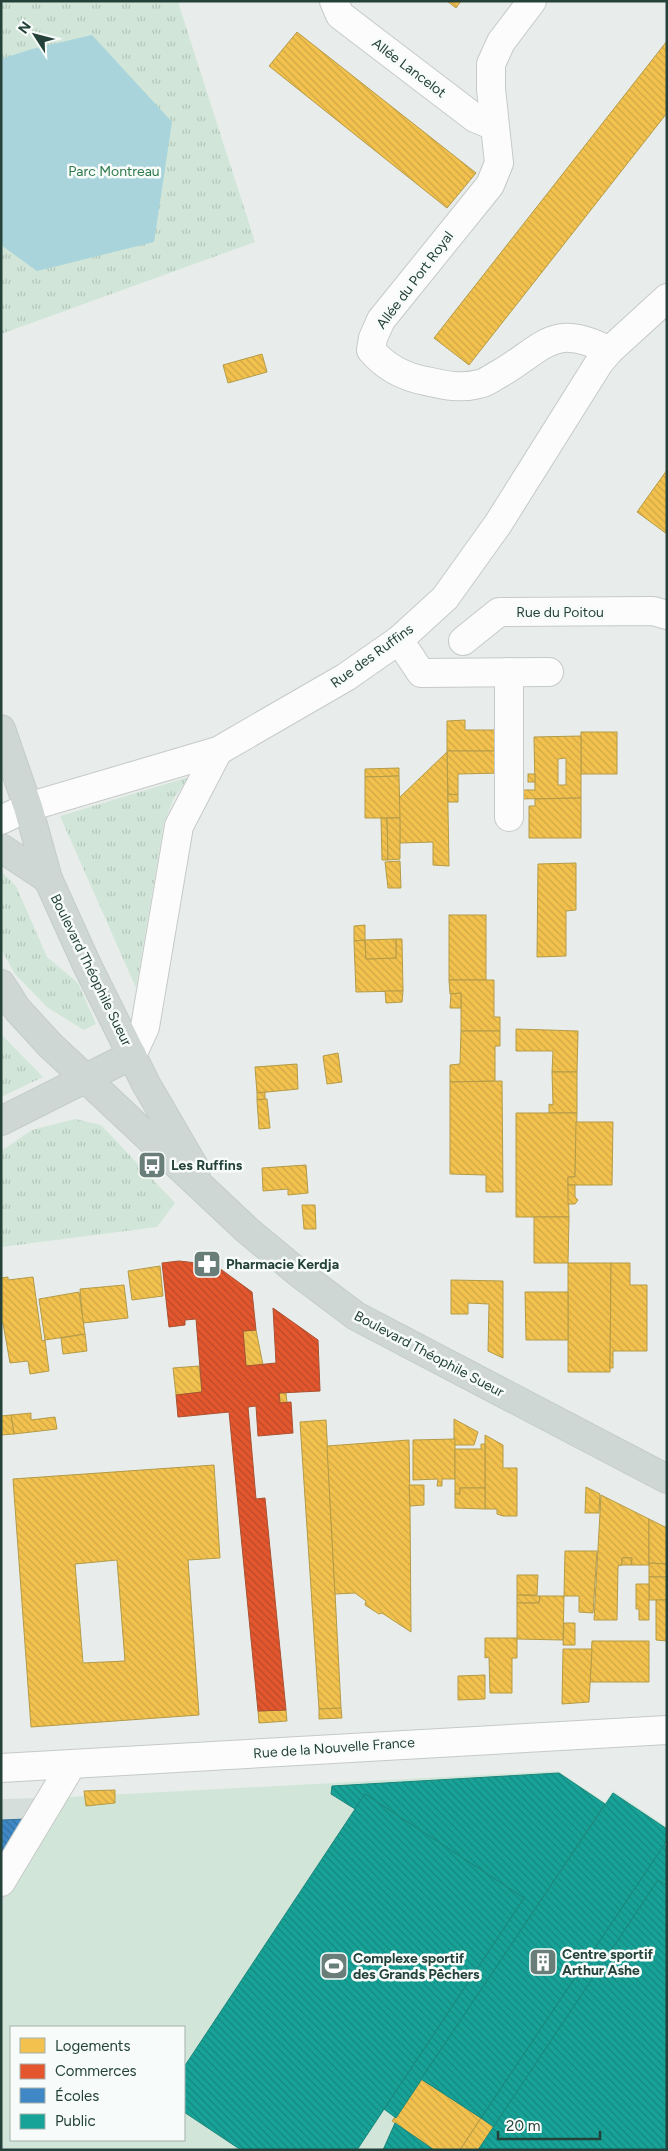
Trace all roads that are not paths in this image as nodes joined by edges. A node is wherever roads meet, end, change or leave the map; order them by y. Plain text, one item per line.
1 (334, 1) edge
2 (532, 1) edge
3 (494, 126) junction
4 (667, 298) edge
5 (608, 351) junction
6 (667, 615) edge
7 (399, 640) junction
8 (463, 641) dead end
9 (509, 672) junction
10 (549, 672) dead end
11 (1, 729) edge
12 (218, 751) junction
13 (28, 807) junction
14 (509, 817) dead end
15 (1, 820) edge
16 (1, 848) edge
17 (48, 879) junction
18 (1, 984) edge
19 (132, 1055) junction
20 (85, 1079) junction
21 (1, 1121) edge
22 (212, 1197) junction
23 (667, 1480) edge
24 (667, 1730) edge
25 (78, 1764) junction
26 (1, 1768) edge
27 (1, 1882) edge

1 - 3 street, Allée Lancelot
2 - 3 street, Allée du Port Royal
3 - 5 street, Allée du Port Royal
4 - 5 street, Rue des Ruffins
5 - 7 street, Rue des Ruffins
6 - 8 street, Rue du Poitou
7 - 9 street
7 - 12 street, Rue des Ruffins
9 - 10 street
9 - 14 street
11 - 13 main road, Boulevard Théophile Sueur
12 - 13 street, Rue des Ruffins
12 - 19 street
13 - 15 street, Rue des Ruffins
13 - 17 main road, Boulevard Théophile Sueur
16 - 17 main road
17 - 19 main road, Boulevard Théophile Sueur
18 - 20 main road, Boulevard Théophile Sueur
19 - 20 main road
19 - 22 main road, Boulevard Théophile Sueur
20 - 21 main road
20 - 22 main road, Boulevard Théophile Sueur
22 - 23 main road, Boulevard Théophile Sueur
24 - 25 street, Rue de la Nouvelle France
25 - 26 street, Rue de la Nouvelle France
25 - 27 street

